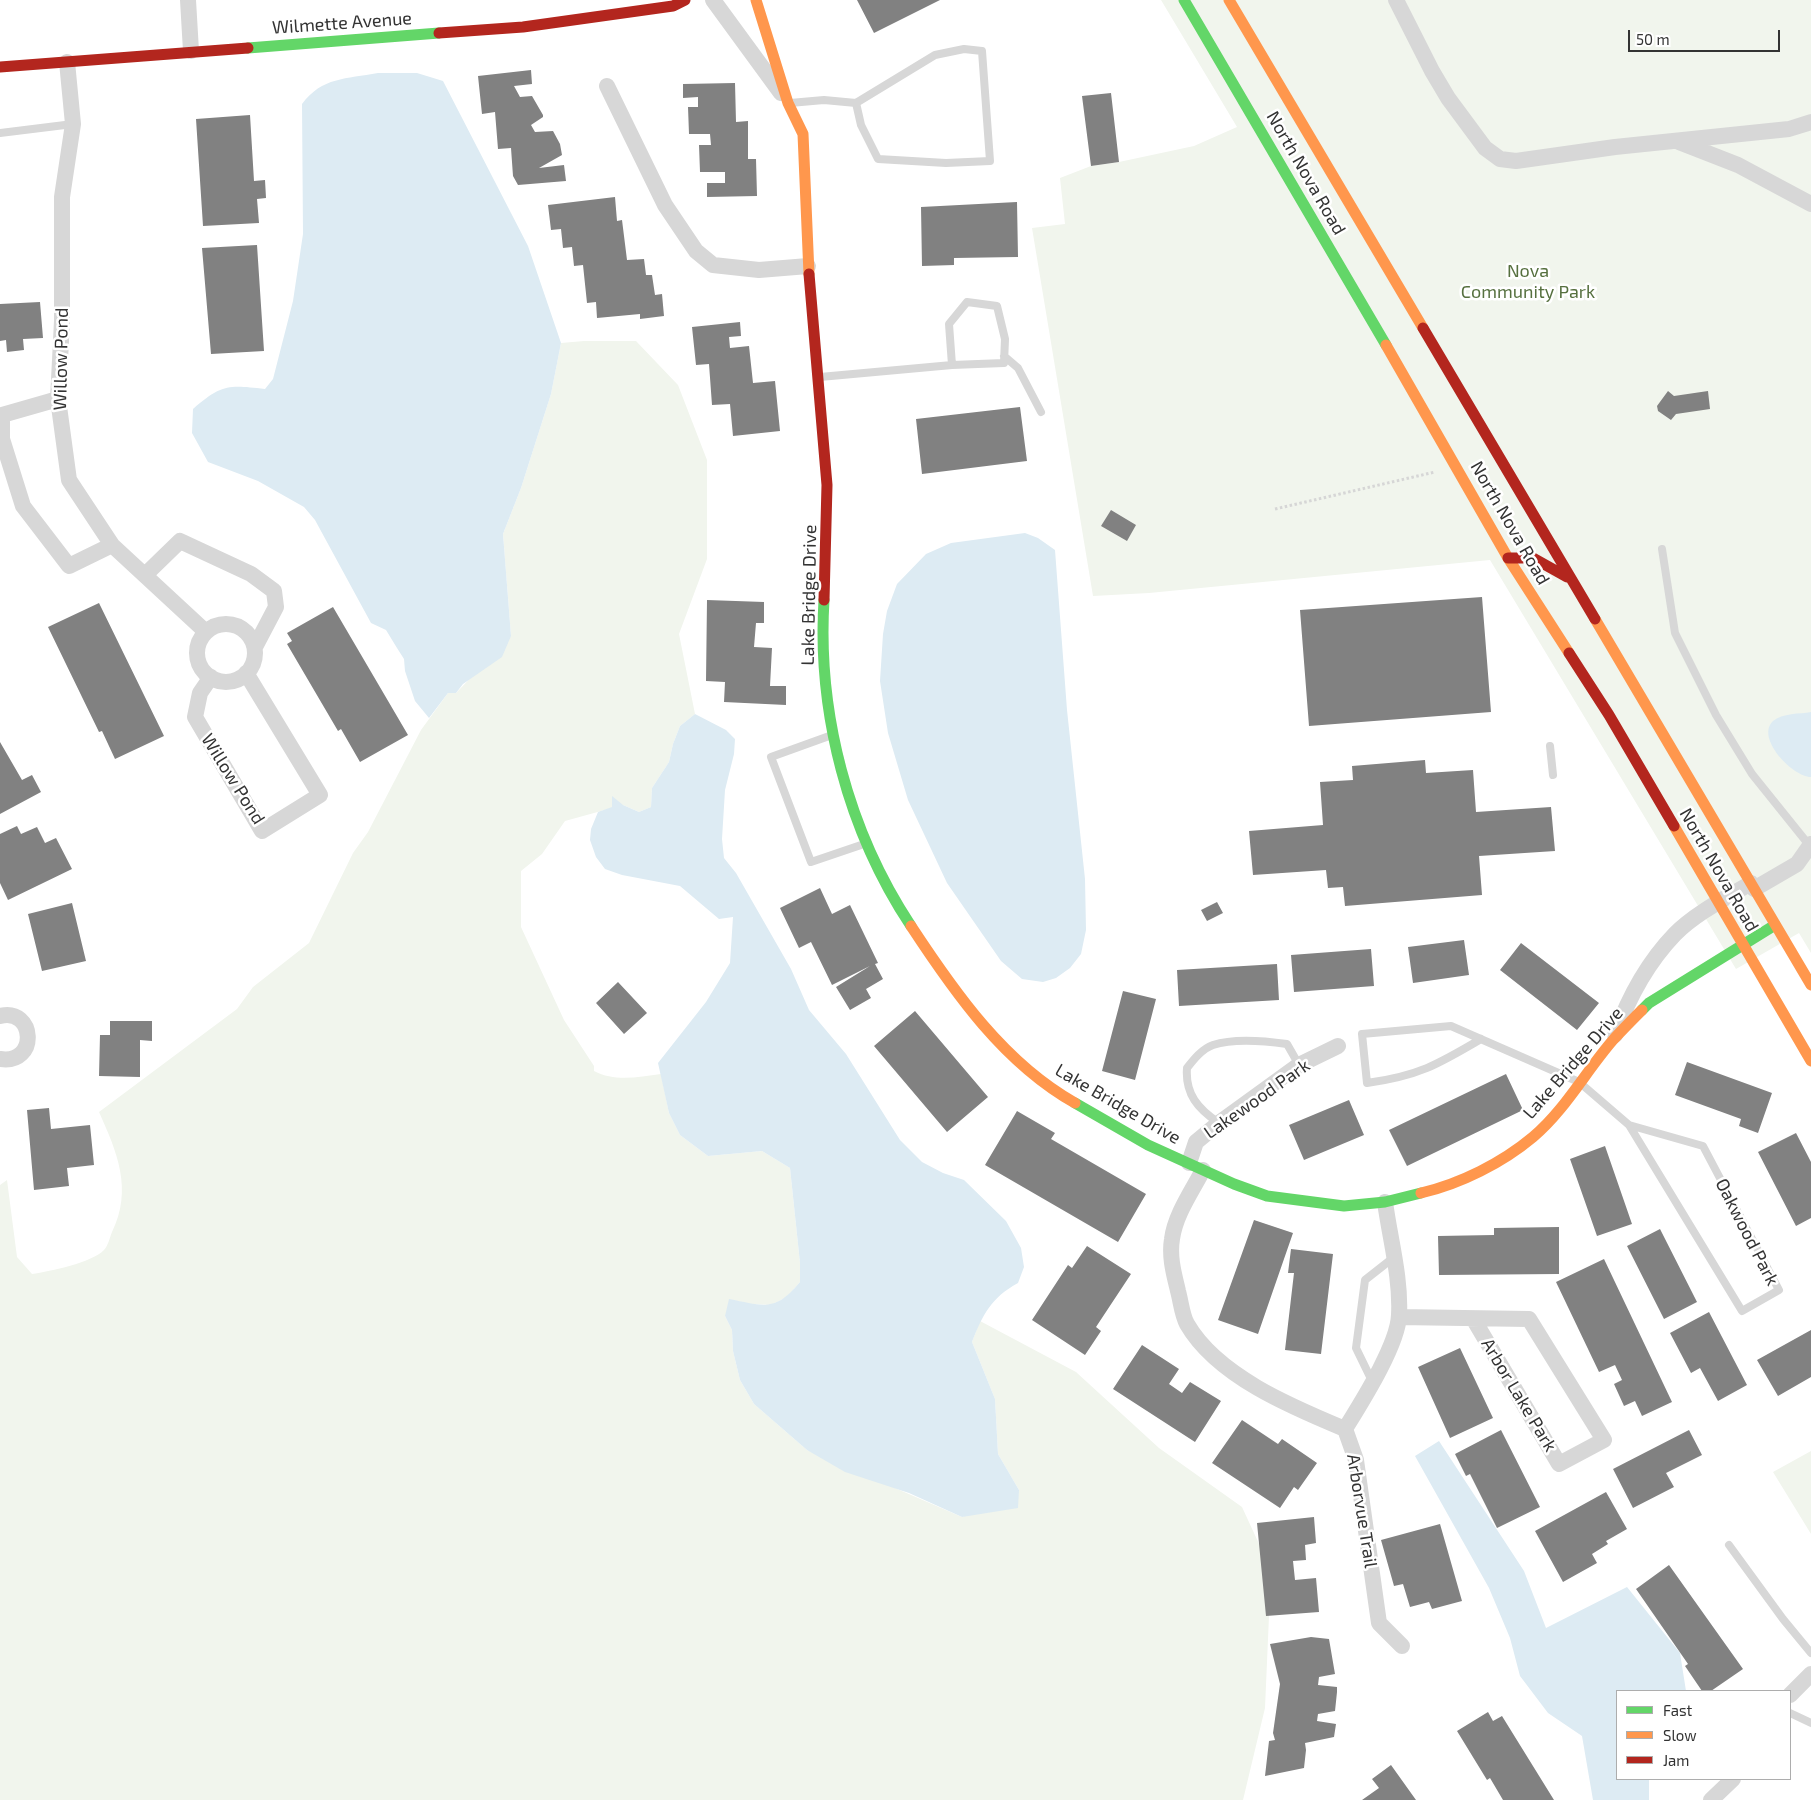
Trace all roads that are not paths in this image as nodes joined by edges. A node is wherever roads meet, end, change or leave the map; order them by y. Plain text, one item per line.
1 (188, 0) edge
2 (685, 0) edge
3 (713, 0) edge
4 (756, 0) edge
5 (1184, 0) edge
6 (1229, 0) edge
7 (1396, 0) edge
8 (191, 51) junction
9 (67, 62) junction
10 (0, 67) edge
11 (607, 86) dead end
12 (856, 102) junction
13 (788, 103) junction
14 (1811, 122) edge
15 (73, 124) junction
16 (0, 133) edge
17 (1675, 141) junction
18 (1811, 204) edge
19 (808, 266) junction
20 (1004, 356) junction
21 (952, 365) junction
22 (818, 377) junction
23 (58, 399) junction
24 (1042, 412) dead end
25 (112, 545) junction
26 (1662, 549) dead end
27 (1508, 558) junction
28 (145, 575) junction
29 (1572, 580) junction
30 (206, 632) junction
31 (255, 647) junction
32 (246, 673) junction
33 (211, 677) junction
34 (834, 734) junction
35 (1550, 746) dead end
36 (1553, 774) dead end
37 (867, 842) junction
38 (1810, 845) edge
39 (1752, 886) junction
40 (1718, 903) junction
41 (1775, 925) junction
42 (1742, 945) junction
43 (1811, 985) edge
44 (0, 1016) edge
45 (1481, 1039) junction
46 (1613, 1040) junction
47 (1338, 1046) dead end
48 (0, 1059) edge
49 (1811, 1061) edge
50 (1299, 1065) junction
51 (1579, 1082) junction
52 (1219, 1123) junction
53 (1629, 1125) junction
54 (1196, 1167) junction
55 (1385, 1202) junction
56 (1394, 1258) junction
57 (1399, 1317) junction
58 (1474, 1320) junction
59 (1373, 1384) junction
60 (1346, 1429) junction
61 (1730, 1545) dead end
62 (1402, 1646) dead end
63 (1811, 1652) edge
64 (1811, 1674) edge
65 (1791, 1694) edge
66 (1791, 1714) edge
67 (1811, 1724) edge
68 (1732, 1780) edge
69 (1711, 1800) edge

1 - 8 street
2 - 8 street, Wilmette Avenue
3 - 13 street
4 - 13 street, Lake Bridge Drive
5 - 27 street, North Nova Road
6 - 29 street, North Nova Road
7 - 17 street
8 - 9 street, Wilmette Avenue
9 - 10 street, Wilmette Avenue
9 - 15 street, Willow Pond
11 - 19 street
12 - 12 lane
12 - 13 lane
13 - 19 street, Lake Bridge Drive
14 - 17 street
15 - 16 lane
15 - 23 street, Willow Pond
17 - 18 street
19 - 22 street, Lake Bridge Drive
20 - 21 lane
20 - 21 lane
20 - 24 lane
21 - 22 lane
22 - 34 street, Lake Bridge Drive
23 - 25 street, Willow Pond
23 - 25 street
25 - 28 street, Willow Pond
26 - 38 lane
27 - 29 street
27 - 40 street, North Nova Road
28 - 30 street, Willow Pond
28 - 31 street
29 - 39 street, North Nova Road
30 - 31 street
30 - 33 street
31 - 32 street
32 - 33 street
32 - 33 street, Willow Pond
34 - 37 street, Lake Bridge Drive
34 - 37 lane
35 - 36 lane
37 - 54 street, Lake Bridge Drive
38 - 39 street
39 - 40 street
39 - 41 street, North Nova Road
40 - 42 street, North Nova Road
40 - 46 street
41 - 42 street, Lake Bridge Drive
41 - 43 street, North Nova Road
42 - 46 street, Lake Bridge Drive
42 - 49 street, North Nova Road
44 - 48 street
45 - 45 lane, Oakwood Park
45 - 51 lane, Oakwood Park
46 - 51 street, Lake Bridge Drive
47 - 50 street, Lakewood Park
50 - 52 street, Lakewood Park
50 - 52 lane
51 - 53 lane, Oakwood Park
51 - 55 street, Lake Bridge Drive
52 - 54 street, Lakewood Park
53 - 53 lane, Oakwood Park
54 - 55 street, Lake Bridge Drive
54 - 60 street, Lakewood Park
55 - 56 street, Arborvue Trail
56 - 57 street, Arborvue Trail
56 - 59 lane
57 - 58 street, Arbor Lake Park
57 - 59 street, Arborvue Trail
58 - 58 street, Arbor Lake Park
59 - 60 street, Arborvue Trail
60 - 62 street, Arborvue Trail
61 - 63 lane
64 - 65 street
66 - 67 lane
68 - 69 street

